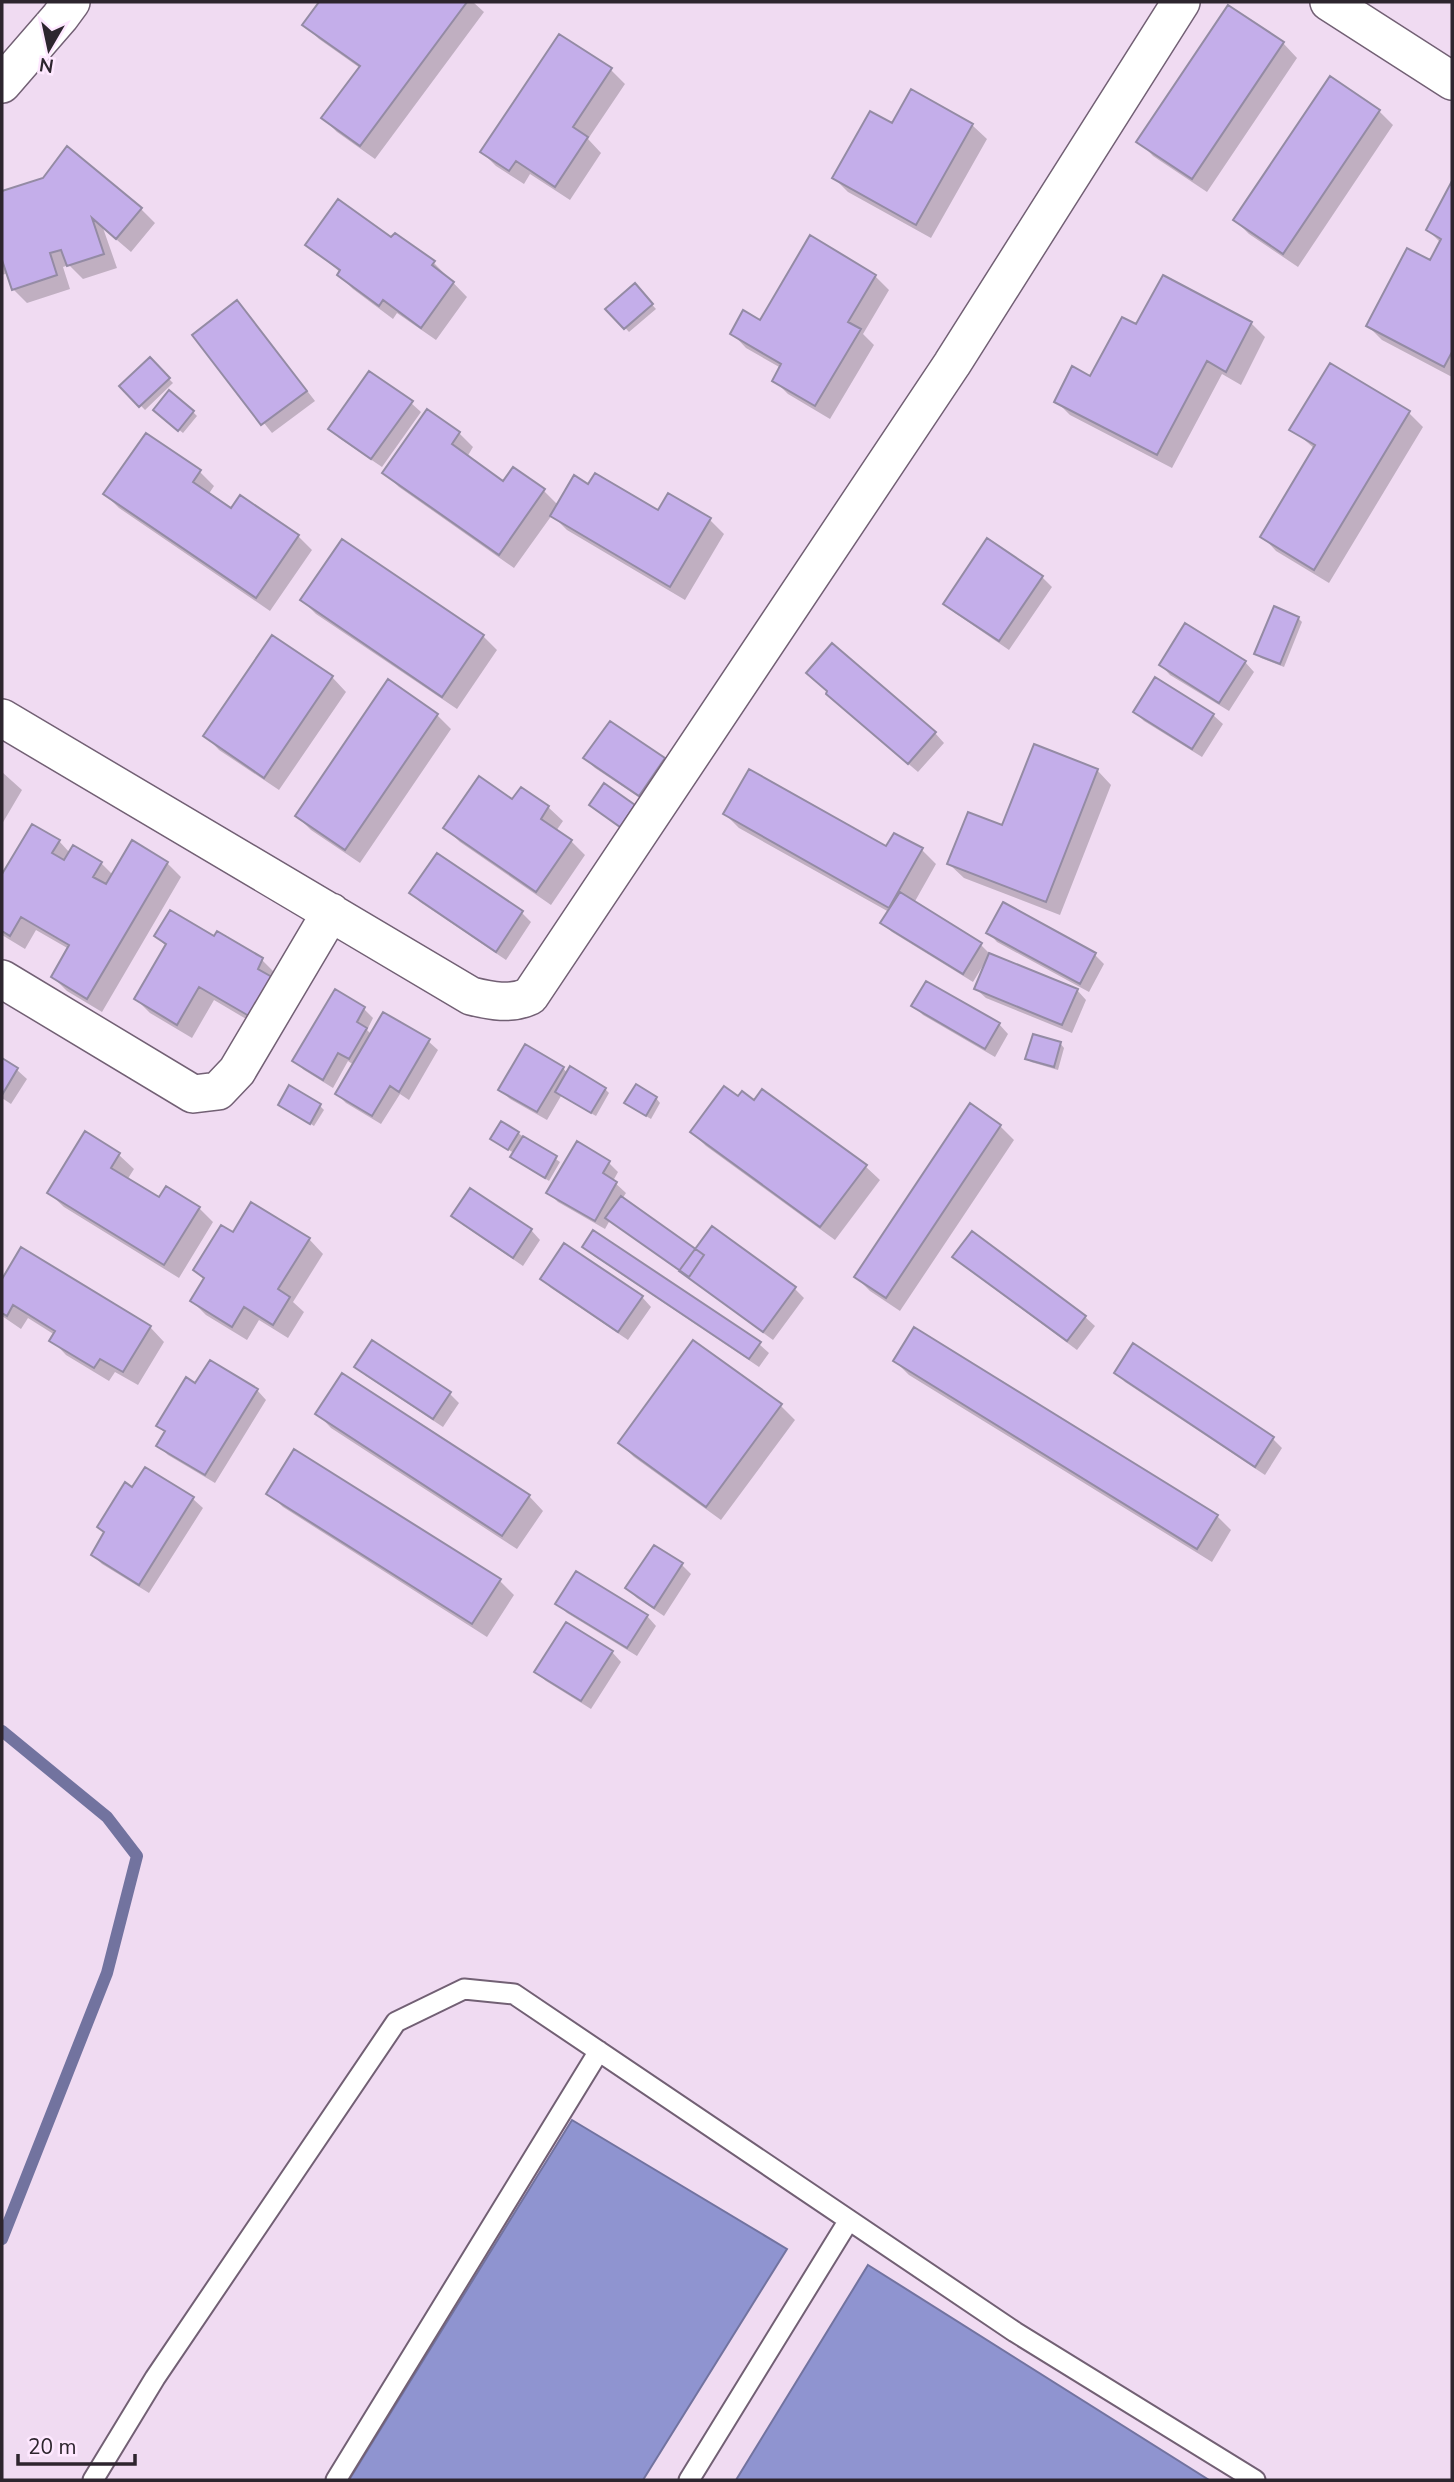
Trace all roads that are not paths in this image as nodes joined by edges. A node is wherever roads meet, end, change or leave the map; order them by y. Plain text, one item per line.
1 (71, 2) edge
2 (1181, 2) edge
3 (1329, 2) edge
4 (1452, 81) edge
5 (2, 84) edge
6 (2, 718) edge
7 (331, 912) junction
8 (2, 979) edge
9 (598, 2051) junction
10 (849, 2220) junction
11 (93, 2480) edge
12 (336, 2480) edge
13 (689, 2480) edge
14 (1255, 2480) edge

1 - 5 street
2 - 7 street
3 - 4 street
6 - 7 street
7 - 8 street
9 - 10 lane
9 - 11 lane
9 - 12 lane
10 - 13 lane
10 - 14 lane

